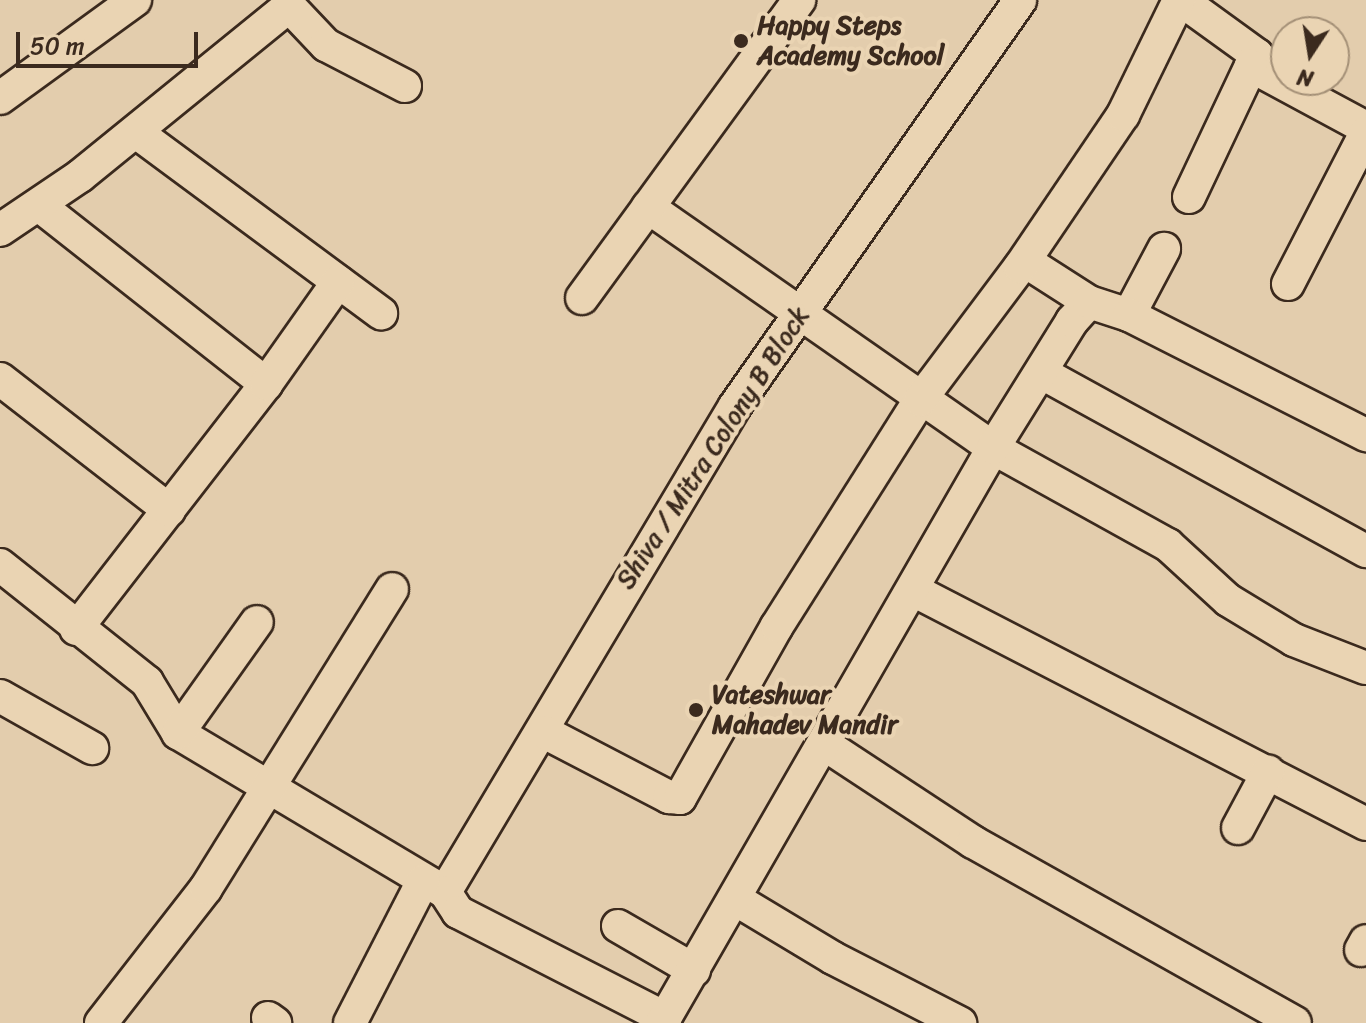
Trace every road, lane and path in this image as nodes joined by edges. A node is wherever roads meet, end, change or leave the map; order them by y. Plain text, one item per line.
1 (135, 0) edge
2 (799, 0) edge
3 (1020, 0) edge
4 (1192, 4) edge
5 (1251, 66) junction
6 (405, 86) dead end
7 (0, 98) edge
8 (1366, 130) edge
9 (136, 132) junction
10 (1189, 197) dead end
11 (40, 206) junction
12 (648, 207) junction
13 (0, 230) edge
14 (1164, 249) dead end
15 (1025, 261) junction
16 (338, 282) junction
17 (1288, 284) dead end
18 (582, 298) dead end
19 (1089, 302) junction
20 (381, 313) dead end
21 (797, 315) junction
22 (1129, 315) junction
23 (1042, 373) junction
24 (0, 379) edge
25 (266, 384) junction
26 (920, 400) junction
27 (1366, 435) edge
28 (993, 448) junction
29 (169, 510) junction
30 (1366, 551) edge
31 (0, 565) edge
32 (392, 589) dead end
33 (913, 590) junction
34 (257, 622) dead end
35 (76, 629) junction
36 (1366, 668) edge
37 (0, 696) edge
38 (544, 732) junction
39 (178, 733) junction
40 (824, 744) junction
41 (92, 748) dead end
42 (1268, 772) junction
43 (270, 792) junction
44 (1366, 824) edge
45 (1238, 828) dead end
46 (434, 887) junction
47 (735, 899) junction
48 (618, 926) dead end
49 (694, 970) junction
50 (359, 1019) edge
51 (664, 1020) edge
52 (101, 1023) edge
53 (960, 1023) edge
54 (1295, 1023) edge

1 - 7 street
2 - 12 street
3 - 21 street, Shiva / Mitra Colony B Block
4 - 5 street
4 - 15 street
5 - 8 street
5 - 10 street
6 - 9 street
8 - 17 street
9 - 11 street
9 - 16 street
11 - 13 street
11 - 25 street
12 - 18 street
12 - 21 street
14 - 22 street
15 - 19 street
15 - 26 street
16 - 20 street
16 - 25 street
19 - 22 street
19 - 23 street
21 - 26 street
21 - 38 street, Shiva / Mitra Colony B Block
22 - 27 street
23 - 28 street
23 - 30 street
24 - 29 street
25 - 29 street
26 - 28 street
26 - 38 street
28 - 33 street
28 - 36 street
29 - 35 street
31 - 35 street
32 - 43 street
33 - 40 street
33 - 42 street
34 - 39 street
35 - 39 street
37 - 41 street
38 - 46 street, Shiva / Mitra Colony B Block
39 - 43 street
40 - 47 street
40 - 54 street
42 - 44 street
42 - 45 street
43 - 46 street
43 - 52 street
46 - 50 street, Shiva / Mitra Colony B Block
46 - 51 street
47 - 49 street
47 - 53 street
48 - 49 street
49 - 51 street

